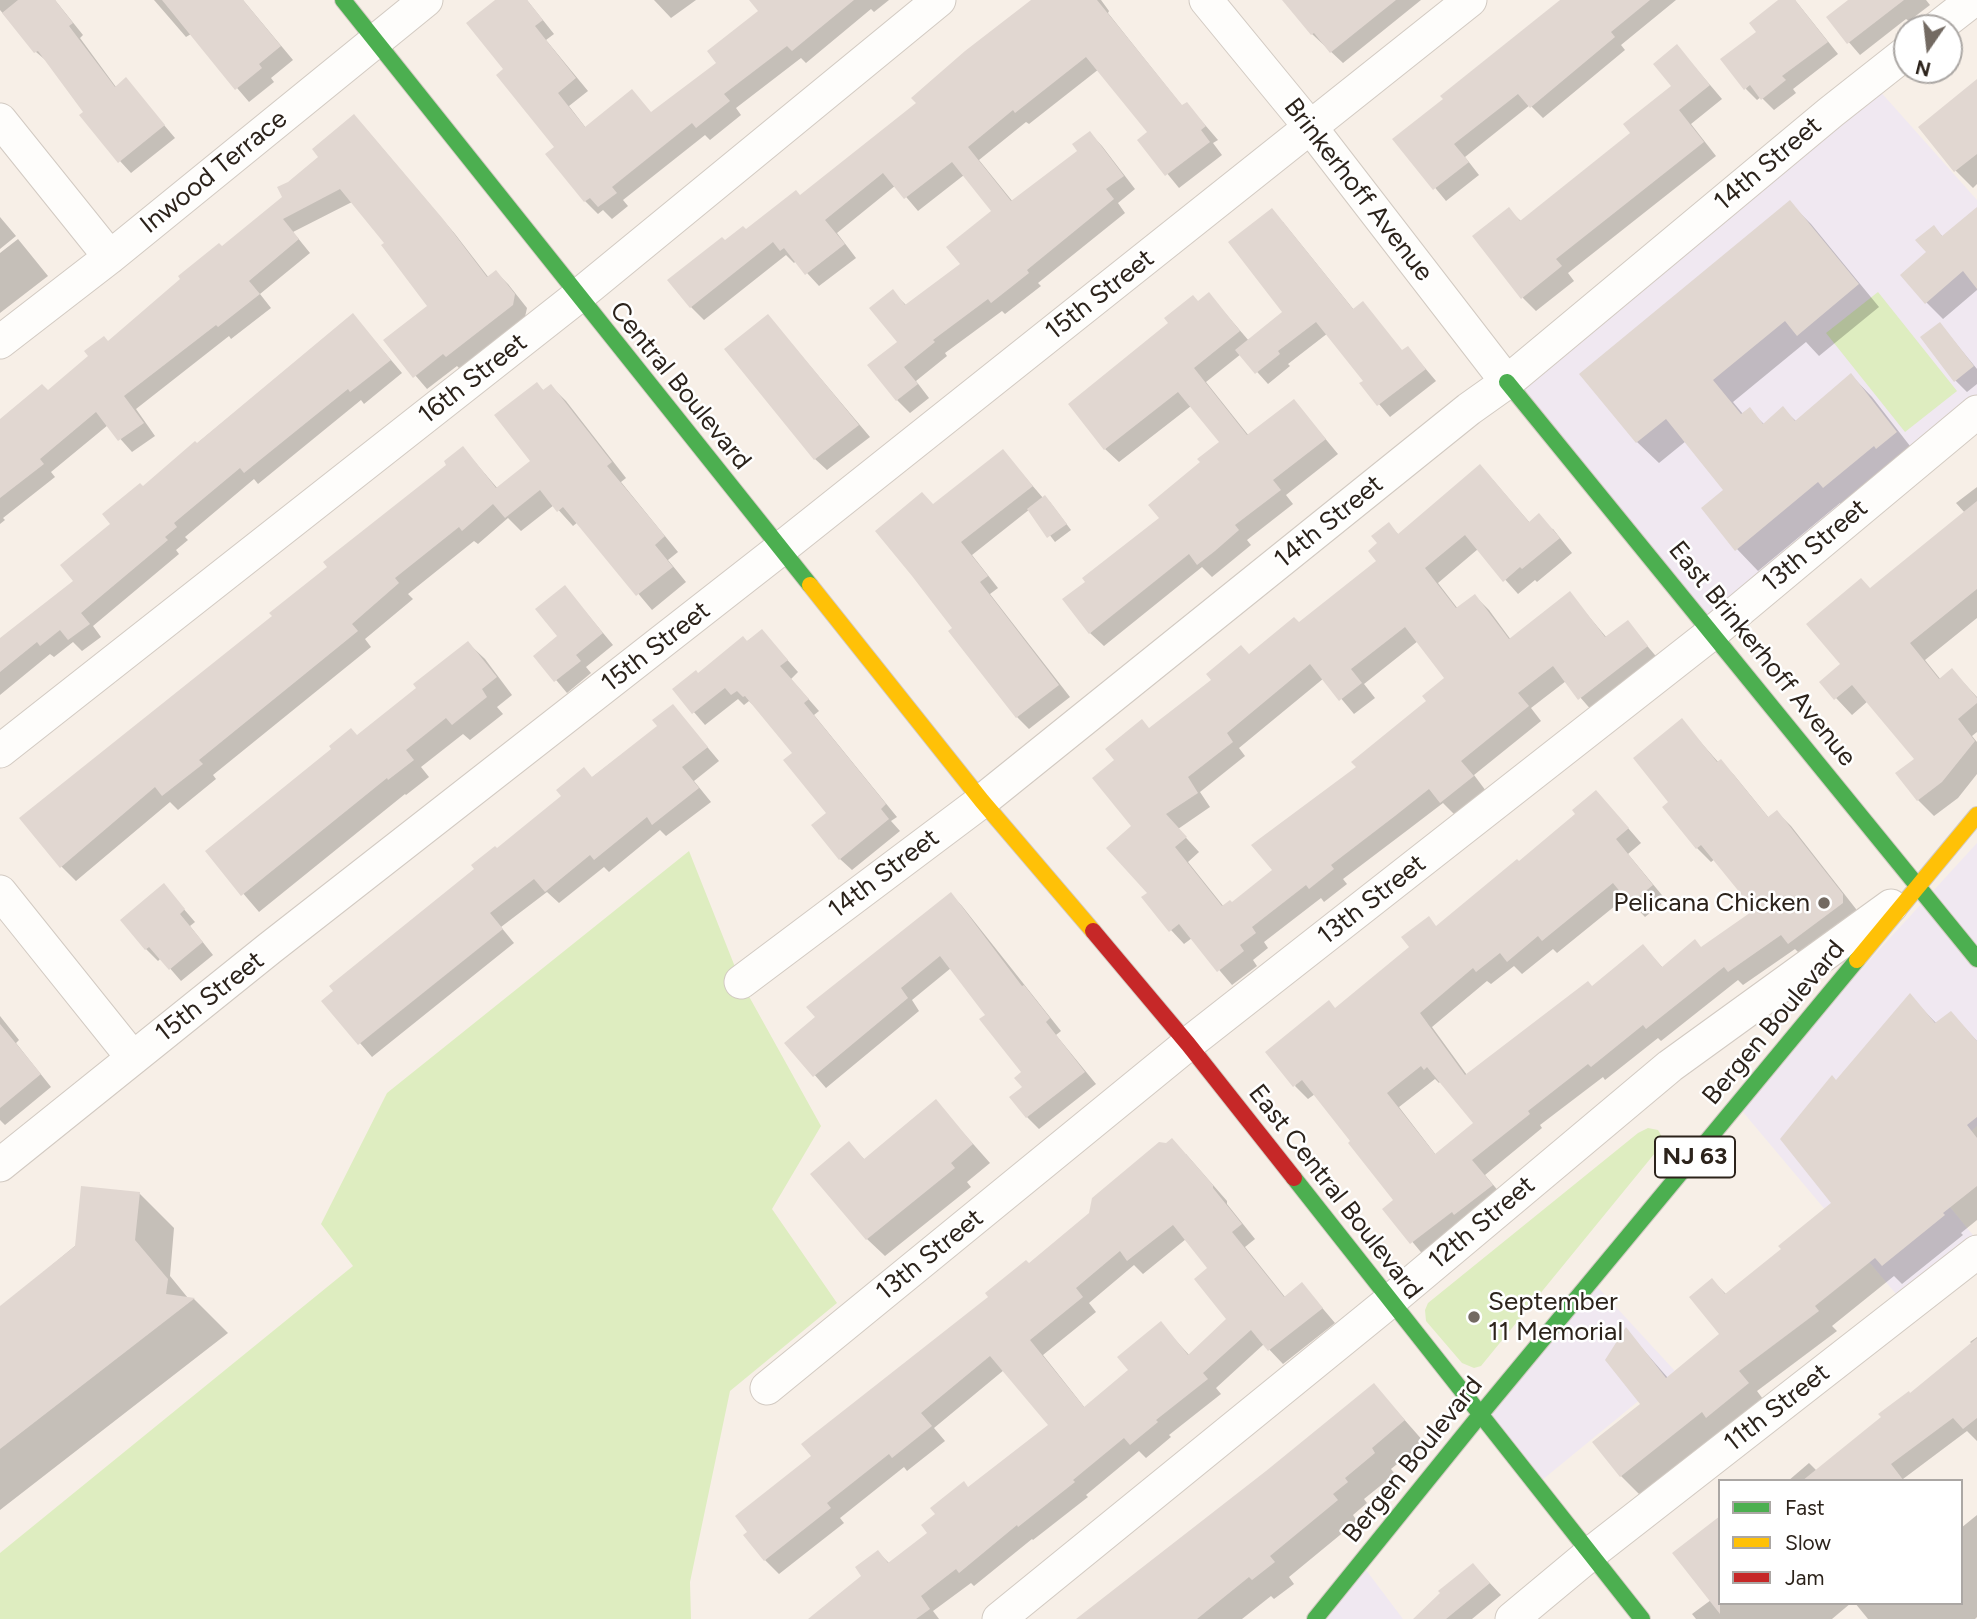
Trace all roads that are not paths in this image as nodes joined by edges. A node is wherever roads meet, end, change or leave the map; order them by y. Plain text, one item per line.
1 (342, 0) edge
2 (426, 0) edge
3 (939, 0) edge
4 (1206, 0) edge
5 (1470, 0) edge
6 (1973, 0) edge
7 (1955, 14) edge
8 (375, 41) junction
9 (1893, 62) edge
10 (0, 120) edge
11 (1311, 128) junction
12 (110, 257) junction
13 (577, 296) junction
14 (0, 342) edge
15 (1507, 382) junction
16 (1977, 412) edge
17 (779, 550) junction
18 (1712, 633) junction
19 (0, 751) edge
20 (982, 801) junction
21 (1977, 814) edge
22 (1977, 843) edge
23 (1919, 886) junction
24 (0, 892) edge
25 (1977, 959) edge
26 (741, 982) dead end
27 (1188, 1044) junction
28 (133, 1058) junction
29 (0, 1165) edge
30 (1977, 1252) edge
31 (1390, 1301) junction
32 (767, 1388) dead end
33 (1480, 1415) junction
34 (1590, 1554) junction
35 (999, 1619) edge
36 (1315, 1619) edge
37 (1512, 1619) edge
38 (1642, 1619) edge

1 - 8 main road, Central Boulevard
2 - 8 street, Inwood Terrace
3 - 13 street, 16th Street
4 - 11 street, Brinkerhoff Avenue
5 - 11 street, 15th Street
6 - 7 street
8 - 12 street, Inwood Terrace
8 - 13 main road, Central Boulevard
9 - 15 street, 14th Street
10 - 12 street
11 - 15 street, Brinkerhoff Avenue
11 - 17 street, 15th Street
12 - 14 street, Inwood Terrace
13 - 17 main road, Central Boulevard
13 - 19 street, 16th Street
15 - 18 main road, East Brinkerhoff Avenue
15 - 20 street, 14th Street
16 - 18 street, 13th Street
17 - 20 main road, Central Boulevard
17 - 28 street, 15th Street
18 - 23 main road, East Brinkerhoff Avenue
18 - 27 street, 13th Street
20 - 26 street, 14th Street
20 - 27 main road, East Central Boulevard
21 - 23 main road, Bergen Boulevard / NJ 63
22 - 23 street, 12th Street
23 - 25 main road, East Brinkerhoff Avenue
23 - 31 street, 12th Street
23 - 33 main road, Bergen Boulevard / NJ 63
24 - 28 street
27 - 31 main road, East Central Boulevard
27 - 32 street, 13th Street
28 - 29 street, 15th Street
30 - 34 street, 11th Street
31 - 33 main road, East Central Boulevard
31 - 35 street, 12th Street
33 - 34 main road, East Central Boulevard
33 - 36 main road, Bergen Boulevard / NJ 63
34 - 37 street, 11th Street
34 - 38 main road, East Central Boulevard

